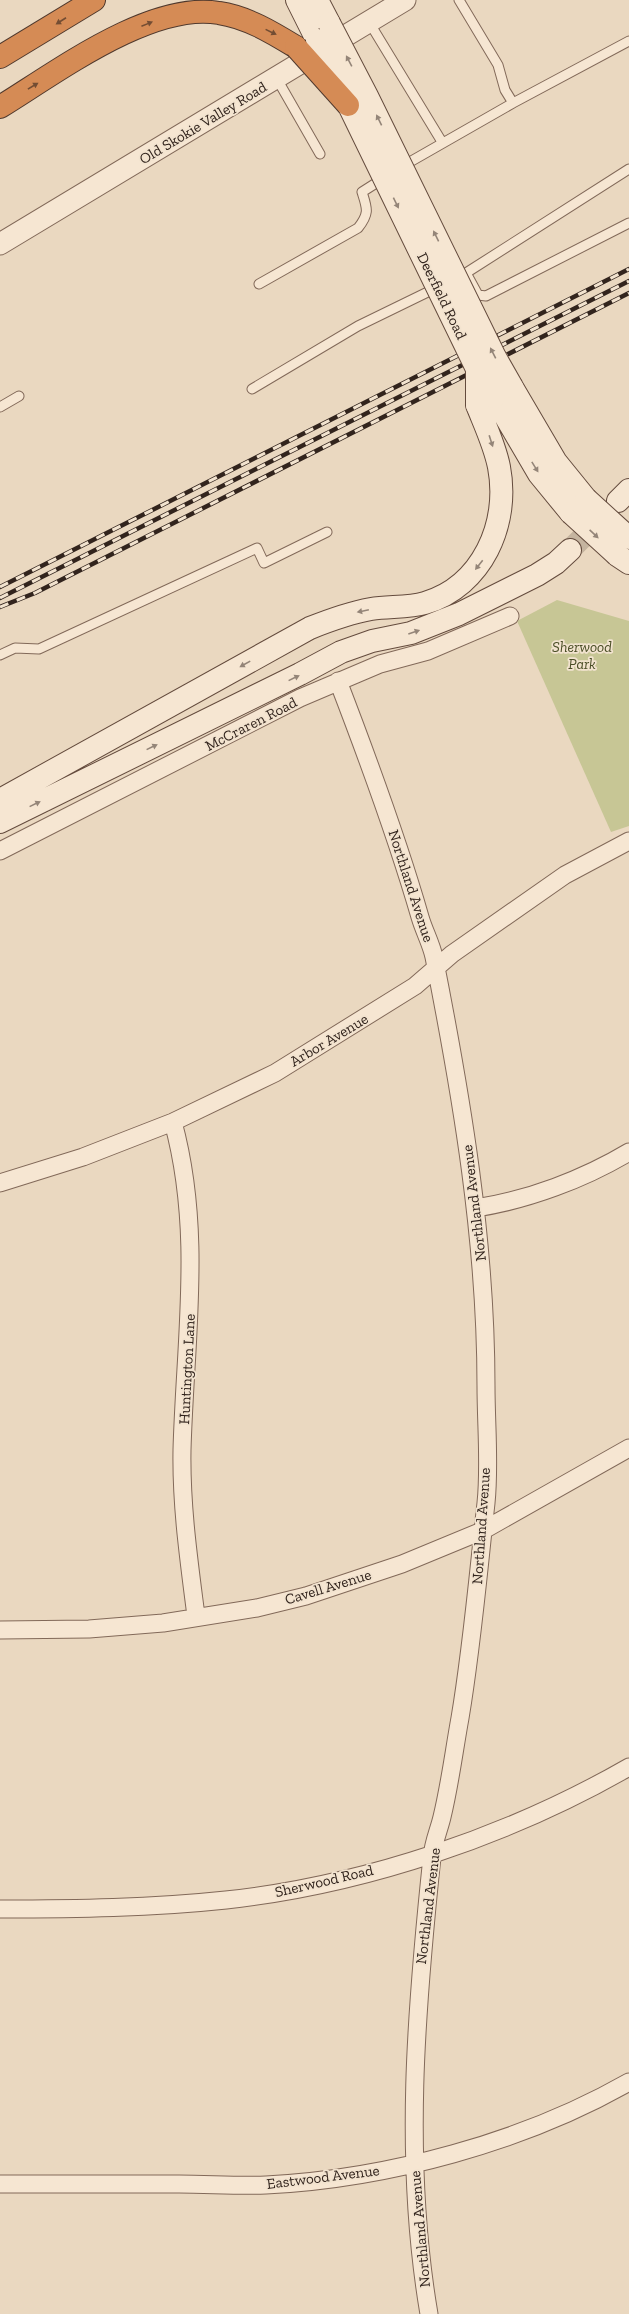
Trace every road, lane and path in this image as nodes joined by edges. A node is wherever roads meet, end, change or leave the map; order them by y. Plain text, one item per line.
1 (94, 0) edge
2 (297, 0) edge
3 (317, 0) edge
4 (334, 0) edge
5 (405, 0) edge
6 (458, 0) edge
7 (369, 22) junction
8 (323, 31) junction
9 (629, 41) edge
10 (0, 57) edge
11 (276, 79) junction
12 (513, 103) junction
13 (348, 105) junction
14 (0, 107) edge
15 (442, 142) junction
16 (320, 154) dead end
17 (629, 169) edge
18 (629, 223) edge
19 (0, 244) edge
20 (466, 274) junction
21 (259, 284) dead end
22 (252, 389) dead end
23 (19, 396) dead end
24 (494, 396) junction
25 (0, 407) edge
26 (327, 532) dead end
27 (570, 550) tunnel mouth
28 (625, 552) edge
29 (510, 616) dead end
30 (0, 655) edge
31 (338, 681) junction
32 (0, 800) edge
33 (0, 822) edge
34 (629, 841) edge
35 (0, 851) edge
36 (435, 970) junction
37 (173, 1122) junction
38 (629, 1152) edge
39 (0, 1183) edge
40 (476, 1208) junction
41 (629, 1448) edge
42 (482, 1531) junction
43 (196, 1616) junction
44 (0, 1630) edge
45 (629, 1768) edge
46 (432, 1854) junction
47 (0, 1909) edge
48 (629, 2082) edge
49 (414, 2163) junction
50 (0, 2184) edge
51 (429, 2314) edge

1 -> 10 highway
2 - 8 main road, Deerfield Road
3 - 8 main road, Deerfield Road
4 - 8 main road
5 - 7 street, Old Skokie Valley Road
6 - 12 lane
7 - 11 street, Old Skokie Valley Road
7 - 15 lane
8 - 13 main road, Deerfield Road, bridge
24 -> 8 main road, Deerfield Road, bridge
9 - 12 lane
11 - 16 lane
11 - 19 street, Old Skokie Valley Road
12 - 15 lane
14 -> 13 highway, bridge
13 -> 24 main road, Deerfield Road, bridge
15 - 21 lane
17 - 20 lane
18 - 20 lane
20 - 22 lane
23 - 25 lane
24 - 28 main road, Deerfield Road, bridge
24 -> 32 main road
26 - 30 lane
33 -> 27 main road
29 - 31 street, McCraren Road
31 - 35 street, McCraren Road
31 - 36 street, Northland Avenue
34 - 36 street, Arbor Avenue
36 - 37 street, Arbor Avenue
36 - 40 street, Northland Avenue
37 - 39 street, Arbor Avenue
37 - 43 street, Huntington Lane
38 - 40 street
40 - 42 street, Northland Avenue
41 - 42 street, Cavell Avenue
42 - 43 street, Cavell Avenue
42 - 46 street, Northland Avenue
43 - 44 street, Cavell Avenue
45 - 46 street, Sherwood Road
46 - 47 street, Sherwood Road
46 - 49 street, Northland Avenue
48 - 49 street, Eastwood Avenue
49 - 50 street, Eastwood Avenue
49 - 51 street, Northland Avenue

